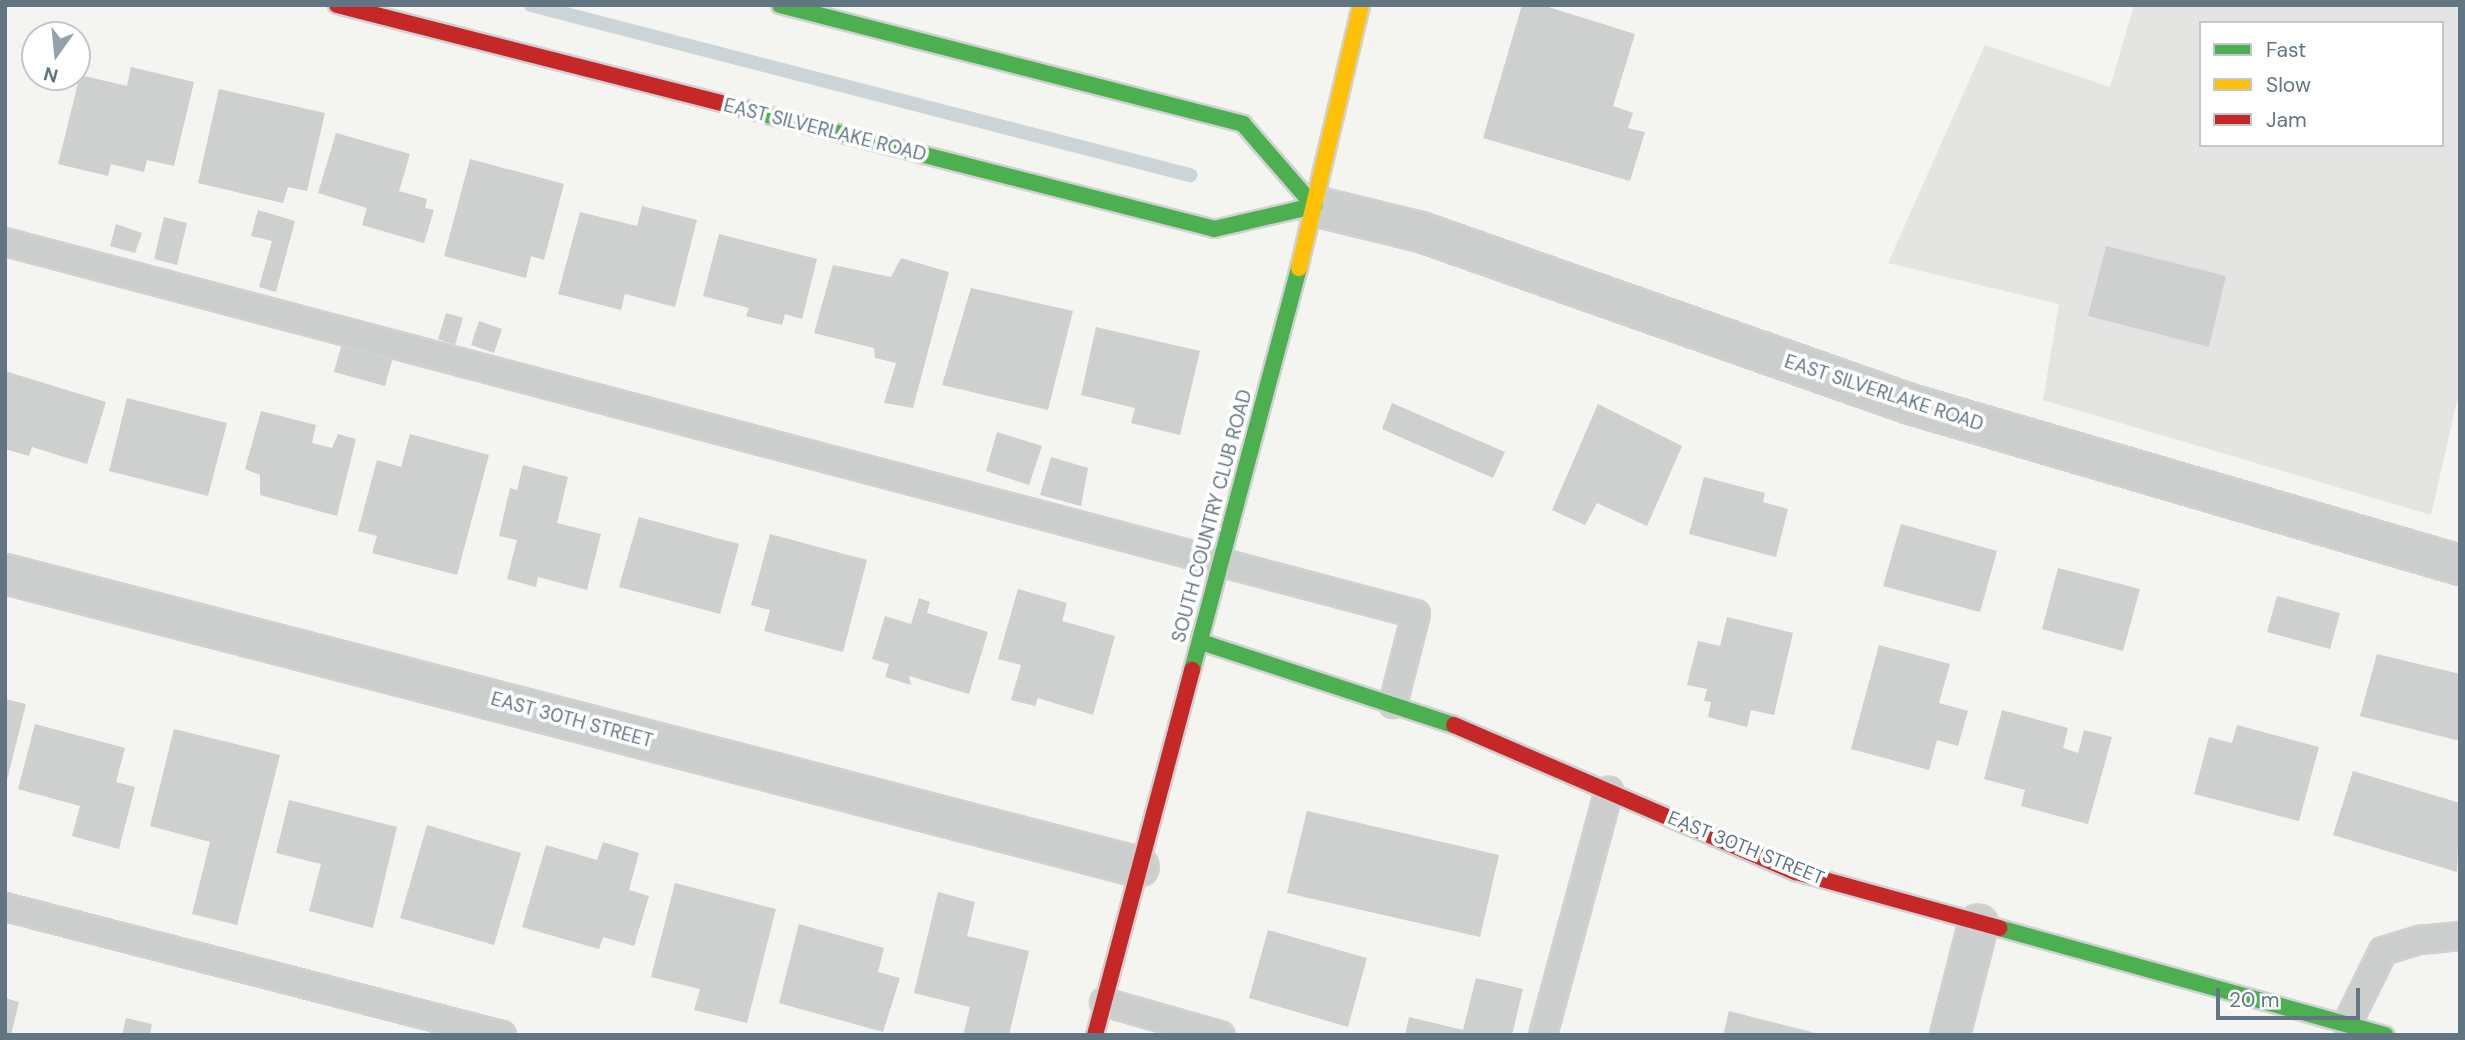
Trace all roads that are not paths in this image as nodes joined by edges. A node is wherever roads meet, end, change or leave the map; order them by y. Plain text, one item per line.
1 (337, 5) edge
2 (780, 5) edge
3 (1361, 5) edge
4 (1314, 206) junction
5 (5, 242) edge
6 (1222, 561) junction
7 (2460, 565) edge
8 (5, 574) edge
9 (1202, 642) junction
10 (1393, 704) junction
11 (1609, 791) junction
12 (1139, 867) junction
13 (5, 907) edge
14 (1978, 925) junction
15 (2460, 936) edge
16 (1104, 1002) junction
17 (2347, 1024) junction
18 (502, 1035) edge
19 (1095, 1035) edge
20 (1220, 1035) edge
21 (1543, 1035) edge
22 (1950, 1035) edge
23 (2385, 1035) edge

1 - 4 street, EAST SILVERLAKE ROAD
2 - 4 street
3 - 4 street, SOUTH COUNTRY CLUB ROAD
4 - 6 street, SOUTH COUNTRY CLUB ROAD
4 - 7 street, EAST SILVERLAKE ROAD
5 - 6 lane
6 - 9 street, SOUTH COUNTRY CLUB ROAD
6 - 10 lane
8 - 12 street, EAST 30TH STREET
9 - 10 street, EAST 30TH STREET
9 - 12 street, SOUTH COUNTRY CLUB ROAD
10 - 11 street, EAST 30TH STREET
11 - 14 street, EAST 30TH STREET
11 - 21 lane
12 - 16 street, SOUTH COUNTRY CLUB ROAD
13 - 18 lane
14 - 17 street, EAST 30TH STREET
14 - 22 street
15 - 17 lane
16 - 19 street, SOUTH COUNTRY CLUB ROAD
16 - 20 lane
17 - 23 street, EAST 30TH STREET

